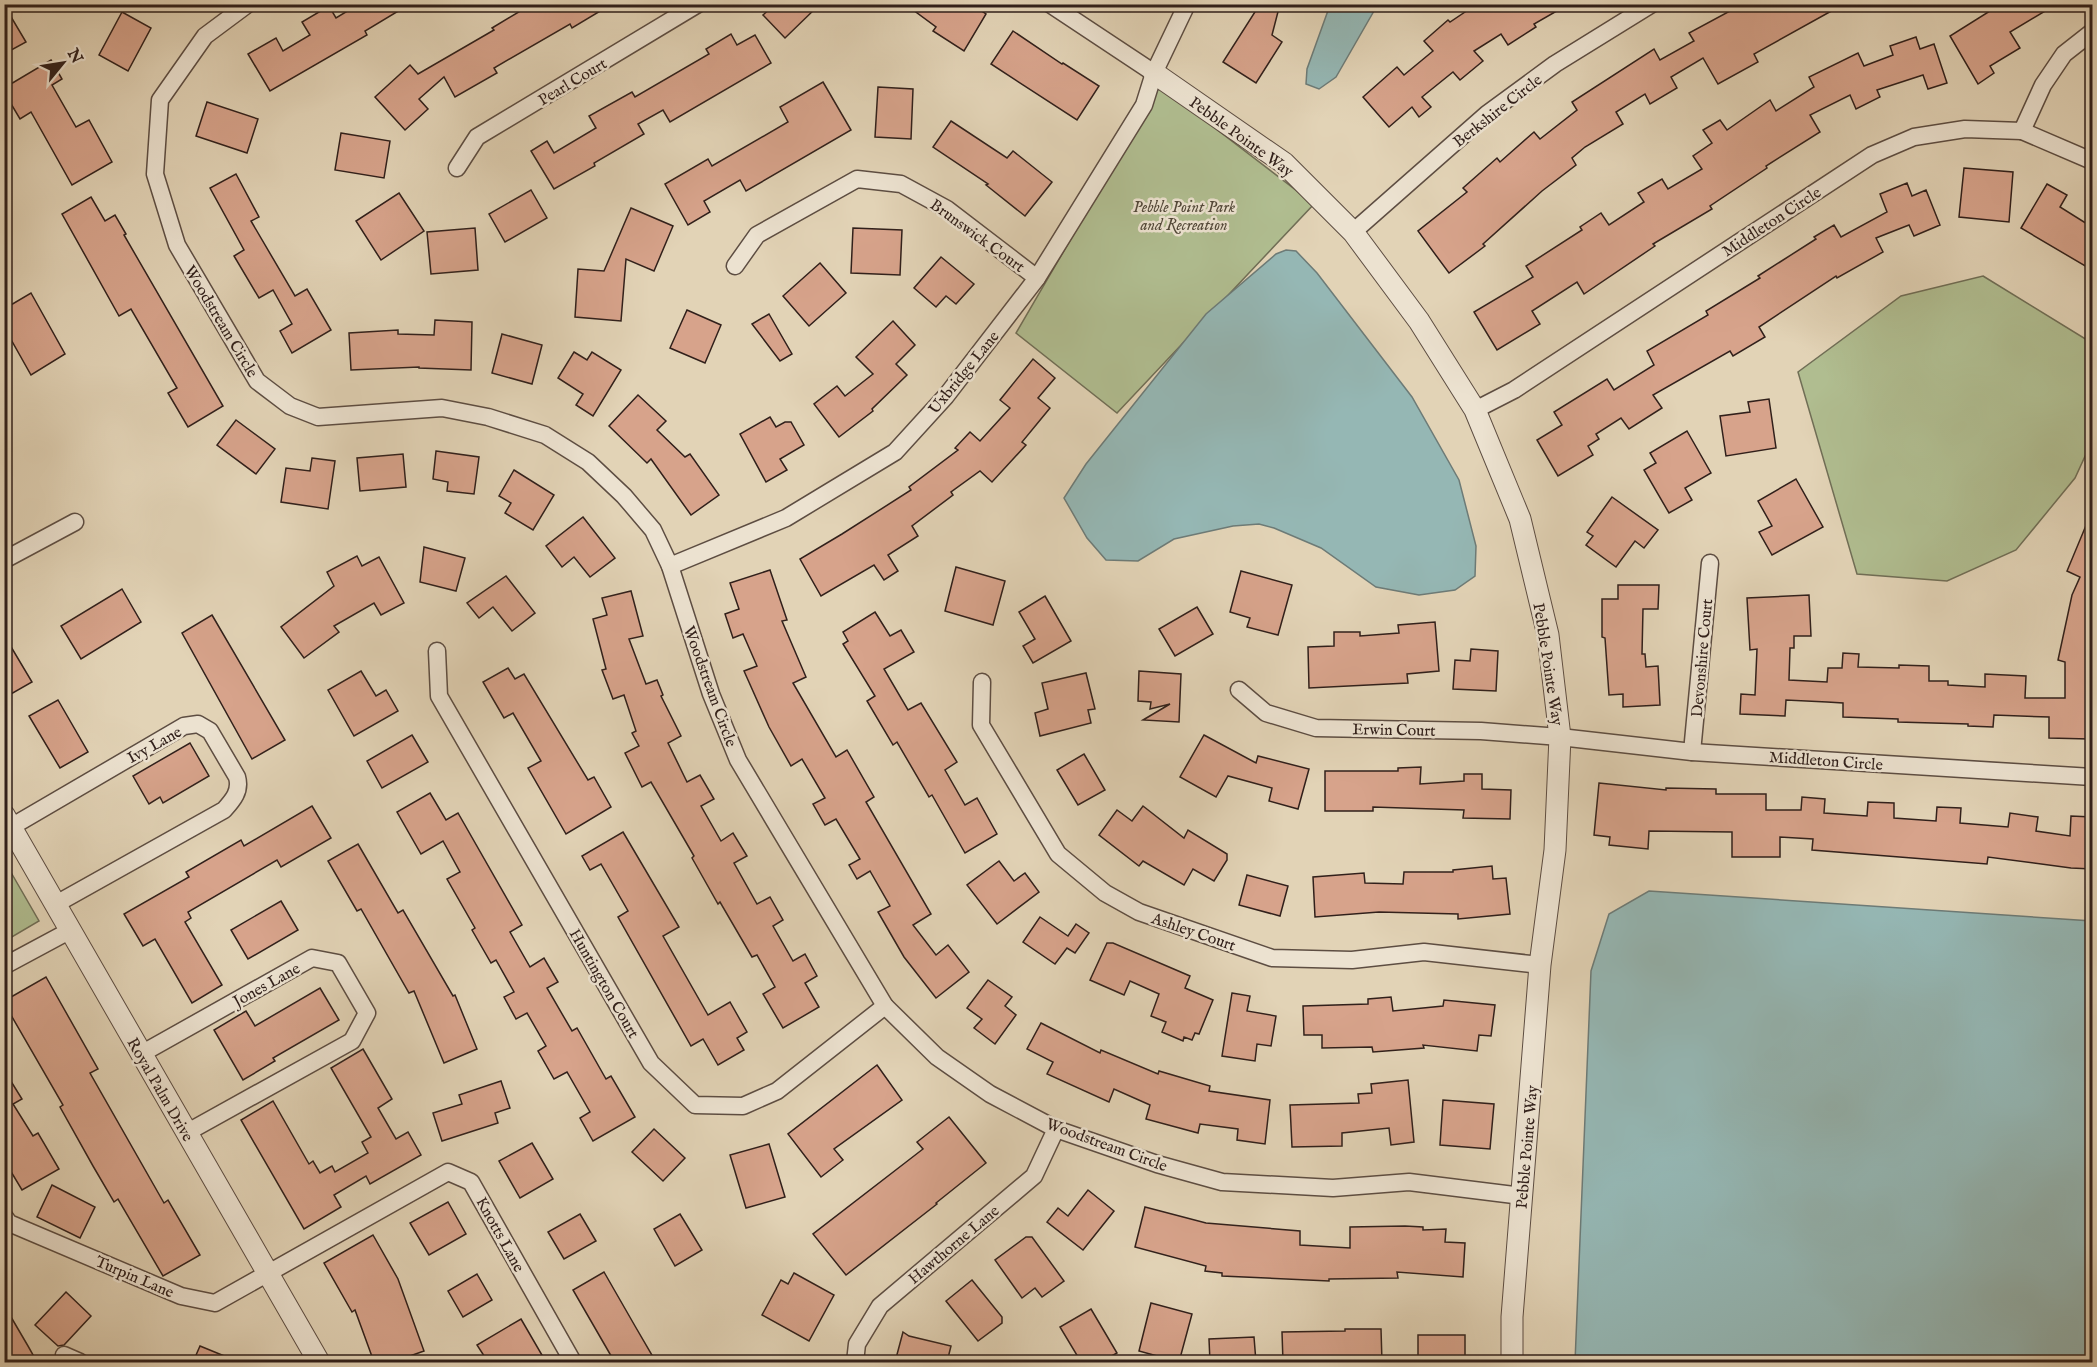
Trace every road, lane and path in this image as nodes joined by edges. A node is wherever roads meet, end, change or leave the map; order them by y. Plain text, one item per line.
1 (248, 4) edge
2 (698, 4) edge
3 (1050, 4) edge
4 (1187, 4) edge
5 (1652, 4) edge
6 (2092, 32) edge
7 (1154, 73) junction
8 (2022, 131) junction
9 (2092, 161) edge
10 (457, 168) dead end
11 (1353, 232) junction
12 (735, 266) dead end
13 (1037, 278) junction
14 (1475, 410) junction
15 (75, 522) dead end
16 (4, 560) edge
17 (1710, 563) dead end
18 (670, 566) junction
19 (437, 651) dead end
20 (982, 682) dead end
21 (1239, 690) dead end
22 (1560, 737) junction
23 (1692, 752) junction
24 (2092, 777) edge
25 (8, 821) edge
26 (56, 904) junction
27 (71, 930) junction
28 (1540, 965) junction
29 (4, 966) edge
30 (885, 1006) junction
31 (141, 1054) junction
32 (1056, 1128) junction
33 (186, 1133) junction
34 (1522, 1196) junction
35 (4, 1216) edge
36 (268, 1274) junction
37 (64, 1355) dead end
38 (80, 1362) edge
39 (319, 1362) edge
40 (573, 1362) edge
41 (855, 1362) edge
42 (1512, 1362) edge

1 - 18 street, Woodstream Circle
2 - 10 street, Pearl Court
3 - 7 street
4 - 7 street
5 - 11 street, Berkshire Circle
6 - 8 street
7 - 11 street, Pebble Pointe Way
7 - 13 street, Uxbridge Lane
8 - 9 street, Middleton Circle
8 - 14 street, Middleton Circle
11 - 14 street, Pebble Pointe Way
12 - 13 street, Brunswick Court
13 - 18 street, Uxbridge Lane
14 - 22 street, Pebble Pointe Way
15 - 16 street
17 - 23 street, Devonshire Court
18 - 30 street, Woodstream Circle
19 - 30 street, Huntington Court
20 - 28 street, Ashley Court
21 - 22 street, Erwin Court
22 - 23 street, Middleton Circle
22 - 28 street, Pebble Pointe Way
23 - 24 street, Middleton Circle
25 - 26 street, Royal Palm Drive
25 - 26 street, Ivy Lane
26 - 27 street, Royal Palm Drive
27 - 29 street
27 - 31 street, Royal Palm Drive
28 - 34 street, Pebble Pointe Way
30 - 32 street, Woodstream Circle
31 - 33 street, Royal Palm Drive
31 - 33 street, Jones Lane
32 - 34 street, Woodstream Circle
32 - 41 street, Hawthorne Lane
33 - 36 street, Royal Palm Drive
34 - 42 street, Pebble Pointe Way
35 - 36 street, Turpin Lane
36 - 39 street, Royal Palm Drive
36 - 40 street, Knotts Lane
37 - 38 street

